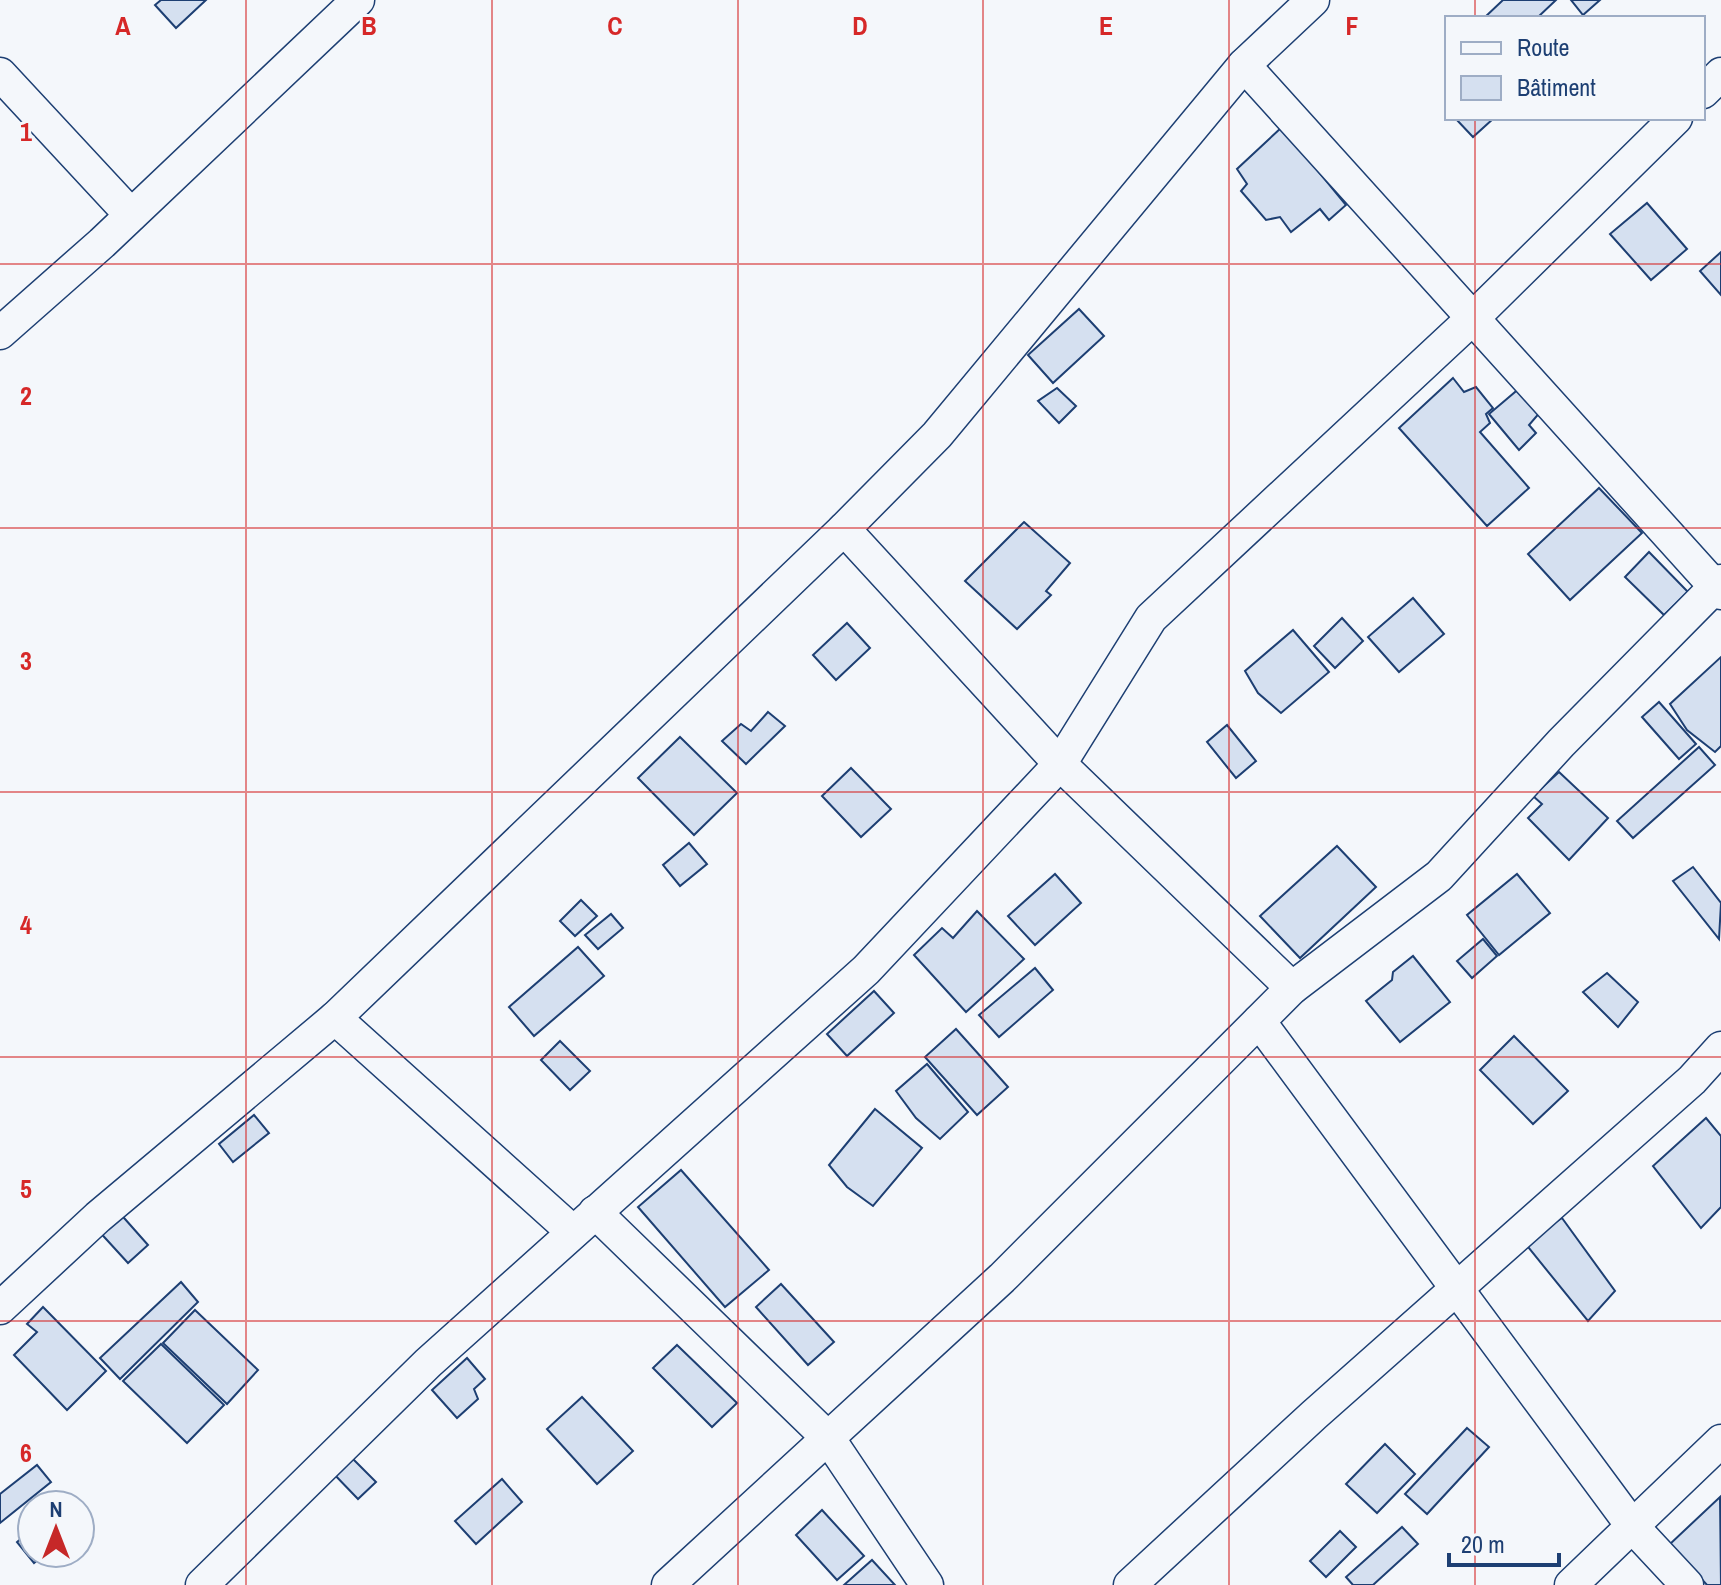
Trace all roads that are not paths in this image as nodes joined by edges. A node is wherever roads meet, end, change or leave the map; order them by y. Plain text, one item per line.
1 (358, 0) edge
2 (1313, 0) edge
3 (1244, 65) junction
4 (0, 74) edge
5 (1721, 74) edge
6 (1705, 90) edge
7 (1674, 120) edge
8 (131, 215) junction
9 (1474, 317) junction
10 (0, 333) edge
11 (844, 529) junction
12 (1719, 587) edge
13 (1060, 764) junction
14 (1292, 988) junction
15 (335, 1018) junction
16 (1259, 1021) junction
17 (1721, 1048) edge
18 (584, 1222) junction
19 (1456, 1288) junction
20 (0, 1308) edge
21 (829, 1439) junction
22 (1721, 1441) edge
23 (1633, 1527) junction
24 (202, 1585) edge
25 (668, 1585) edge
26 (927, 1585) edge
27 (1130, 1585) edge
28 (1571, 1585) edge
29 (1687, 1585) edge

1 - 8 street
2 - 3 street
3 - 9 street
3 - 11 street
4 - 8 street
5 - 6 street
7 - 9 street
8 - 10 street
9 - 12 street
9 - 13 street
11 - 13 street
11 - 15 street
12 - 14 street
13 - 14 street
13 - 18 street
14 - 16 street
15 - 18 street
15 - 20 street
16 - 19 street
16 - 21 street
17 - 19 street
18 - 21 street
18 - 24 street
19 - 23 street
19 - 27 street
21 - 25 street
21 - 26 street
22 - 23 street
23 - 28 street
23 - 29 street

